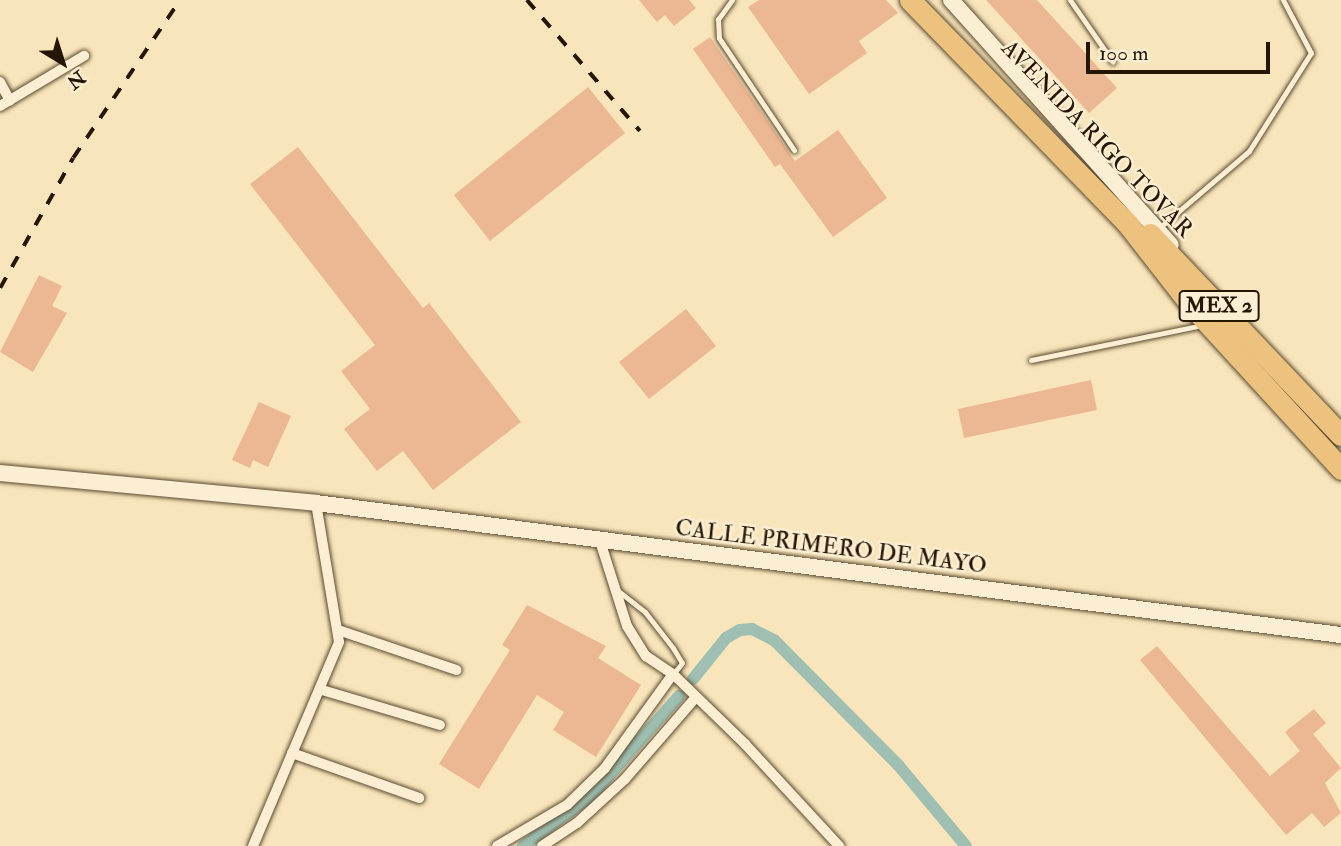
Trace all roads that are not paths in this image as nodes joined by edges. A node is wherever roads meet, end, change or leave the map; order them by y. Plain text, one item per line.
1 (732, 0) edge
2 (897, 0) edge
3 (910, 0) edge
4 (928, 0) edge
5 (951, 0) edge
6 (1070, 0) edge
7 (1283, 0) edge
8 (84, 56) dead end
9 (1112, 62) dead end
10 (0, 82) edge
11 (5, 104) edge
12 (794, 150) dead end
13 (1159, 228) junction
14 (1190, 304) junction
15 (1228, 315) junction
16 (1207, 323) junction
17 (1031, 360) dead end
18 (1341, 435) edge
19 (1341, 469) edge
20 (3, 471) edge
21 (316, 503) junction
22 (600, 541) junction
23 (615, 588) junction
24 (338, 630) junction
25 (1341, 635) edge
26 (456, 670) dead end
27 (673, 674) junction
28 (322, 690) junction
29 (696, 697) junction
30 (440, 725) dead end
31 (292, 753) junction
32 (419, 798) dead end
33 (253, 846) edge
34 (497, 846) edge
35 (542, 846) edge
36 (839, 846) edge

1 - 12 lane
2 - 14 main road, AVENIDA RIGO TOVAR
3 - 14 highway, AVENIDA RIGO TOVAR / MEX 2
4 - 15 highway, AVENIDA RIGO TOVAR / MEX 2
5 - 13 main road, AVENIDA RIGO TOVAR
6 - 9 lane
7 - 13 lane
8 - 11 street
10 - 11 street
13 - 15 main road, AVENIDA RIGO TOVAR
14 - 16 highway, AVENIDA RIGO TOVAR / MEX 2
15 - 18 highway, AVENIDA RIGO TOVAR / MEX 2
16 - 17 lane
16 - 19 highway, AVENIDA RIGO TOVAR / MEX 2
20 - 21 main road, CALLE PRIMERO DE MAYO
21 - 22 main road, CALLE PRIMERO DE MAYO
21 - 24 street
22 - 23 street
22 - 25 main road, CALLE PRIMERO DE MAYO
23 - 27 street
23 - 27 lane
24 - 26 street
24 - 28 street
27 - 29 street
27 - 34 street
28 - 30 street
28 - 31 street
29 - 35 street
29 - 36 street
31 - 32 street
31 - 33 street

